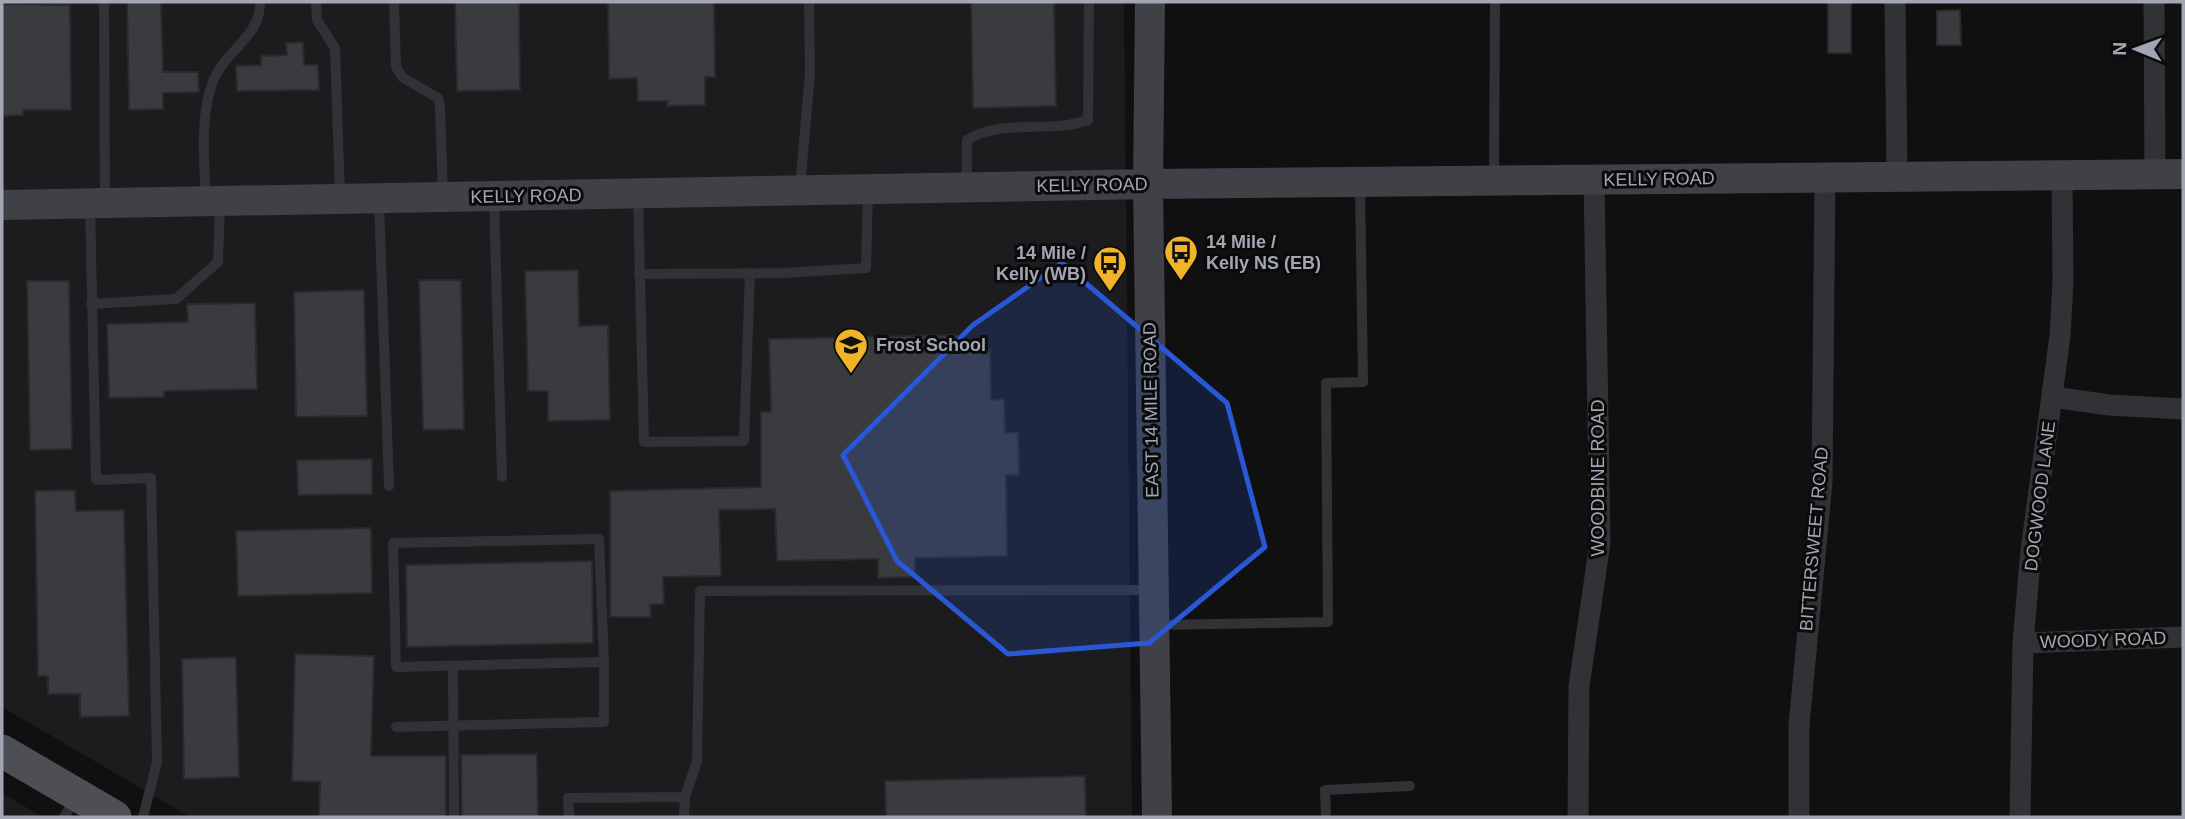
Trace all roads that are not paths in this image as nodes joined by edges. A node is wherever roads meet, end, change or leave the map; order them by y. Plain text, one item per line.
1 (104, 2) edge
2 (260, 2) edge
3 (316, 2) edge
4 (394, 2) edge
5 (808, 2) edge
6 (1089, 2) edge
7 (1150, 2) edge
8 (1495, 2) edge
9 (1895, 2) edge
10 (2154, 2) edge
11 (2169, 174) edge
12 (2062, 175) junction
13 (1897, 176) junction
14 (1825, 177) junction
15 (1594, 180) junction
16 (1494, 181) junction
17 (1360, 182) junction
18 (1148, 184) junction
19 (967, 187) junction
20 (868, 189) junction
21 (800, 191) junction
22 (638, 194) junction
23 (494, 196) junction
24 (443, 197) junction
25 (379, 198) junction
26 (340, 199) junction
27 (213, 201) junction
28 (97, 203) junction
29 (2, 205) edge
30 (750, 273) junction
31 (639, 274) junction
32 (91, 304) junction
33 (2053, 397) junction
34 (2183, 409) edge
35 (502, 477) dead end
36 (389, 485) dead end
37 (1153, 590) junction
38 (1154, 625) junction
39 (2183, 637) edge
40 (2024, 643) junction
41 (604, 662) junction
42 (453, 666) junction
43 (454, 726) junction
44 (396, 727) dead end
45 (2, 751) edge
46 (1410, 786) dead end
47 (685, 797) junction
48 (71, 806) edge
49 (115, 817) edge
50 (143, 817) edge
51 (454, 817) edge
52 (569, 817) edge
53 (684, 817) edge
54 (1157, 817) edge
55 (1326, 817) edge
56 (1578, 817) edge
57 (1799, 817) edge
58 (2020, 817) edge

1 - 28 lane
2 - 27 lane
3 - 26 lane
4 - 24 lane
5 - 21 lane
6 - 19 lane
7 - 18 street, EAST 14 MILE ROAD
8 - 16 lane
9 - 13 street
10 - 11 street
11 - 12 street, KELLY ROAD
12 - 13 street, KELLY ROAD
12 - 33 street, DOGWOOD LANE
13 - 14 street, KELLY ROAD
14 - 15 street, KELLY ROAD
14 - 57 street, BITTERSWEET ROAD
15 - 16 street, KELLY ROAD
15 - 56 street, WOODBINE ROAD
16 - 17 street, KELLY ROAD
17 - 18 street, KELLY ROAD
17 - 38 lane
18 - 19 street, KELLY ROAD
18 - 37 street, EAST 14 MILE ROAD
19 - 20 street, KELLY ROAD
20 - 21 street, KELLY ROAD
20 - 30 lane
21 - 22 street, KELLY ROAD
22 - 23 street, KELLY ROAD
22 - 31 lane
23 - 24 street, KELLY ROAD
23 - 35 lane
24 - 25 street, KELLY ROAD
25 - 26 street, KELLY ROAD
25 - 36 lane
26 - 27 street, KELLY ROAD
27 - 28 street, KELLY ROAD
27 - 32 lane
28 - 29 street, KELLY ROAD
28 - 32 lane
30 - 31 lane
30 - 31 lane
32 - 50 lane
33 - 34 street
33 - 40 street, DOGWOOD LANE
37 - 38 street, EAST 14 MILE ROAD
37 - 47 lane
38 - 54 street, EAST 14 MILE ROAD
39 - 40 street, WOODY ROAD
40 - 58 street, DOGWOOD LANE
41 - 42 lane
41 - 42 lane
41 - 43 lane
42 - 43 lane
43 - 44 lane
43 - 51 lane
45 - 48 main road
46 - 55 lane
47 - 52 lane
47 - 53 lane
48 - 49 main road

